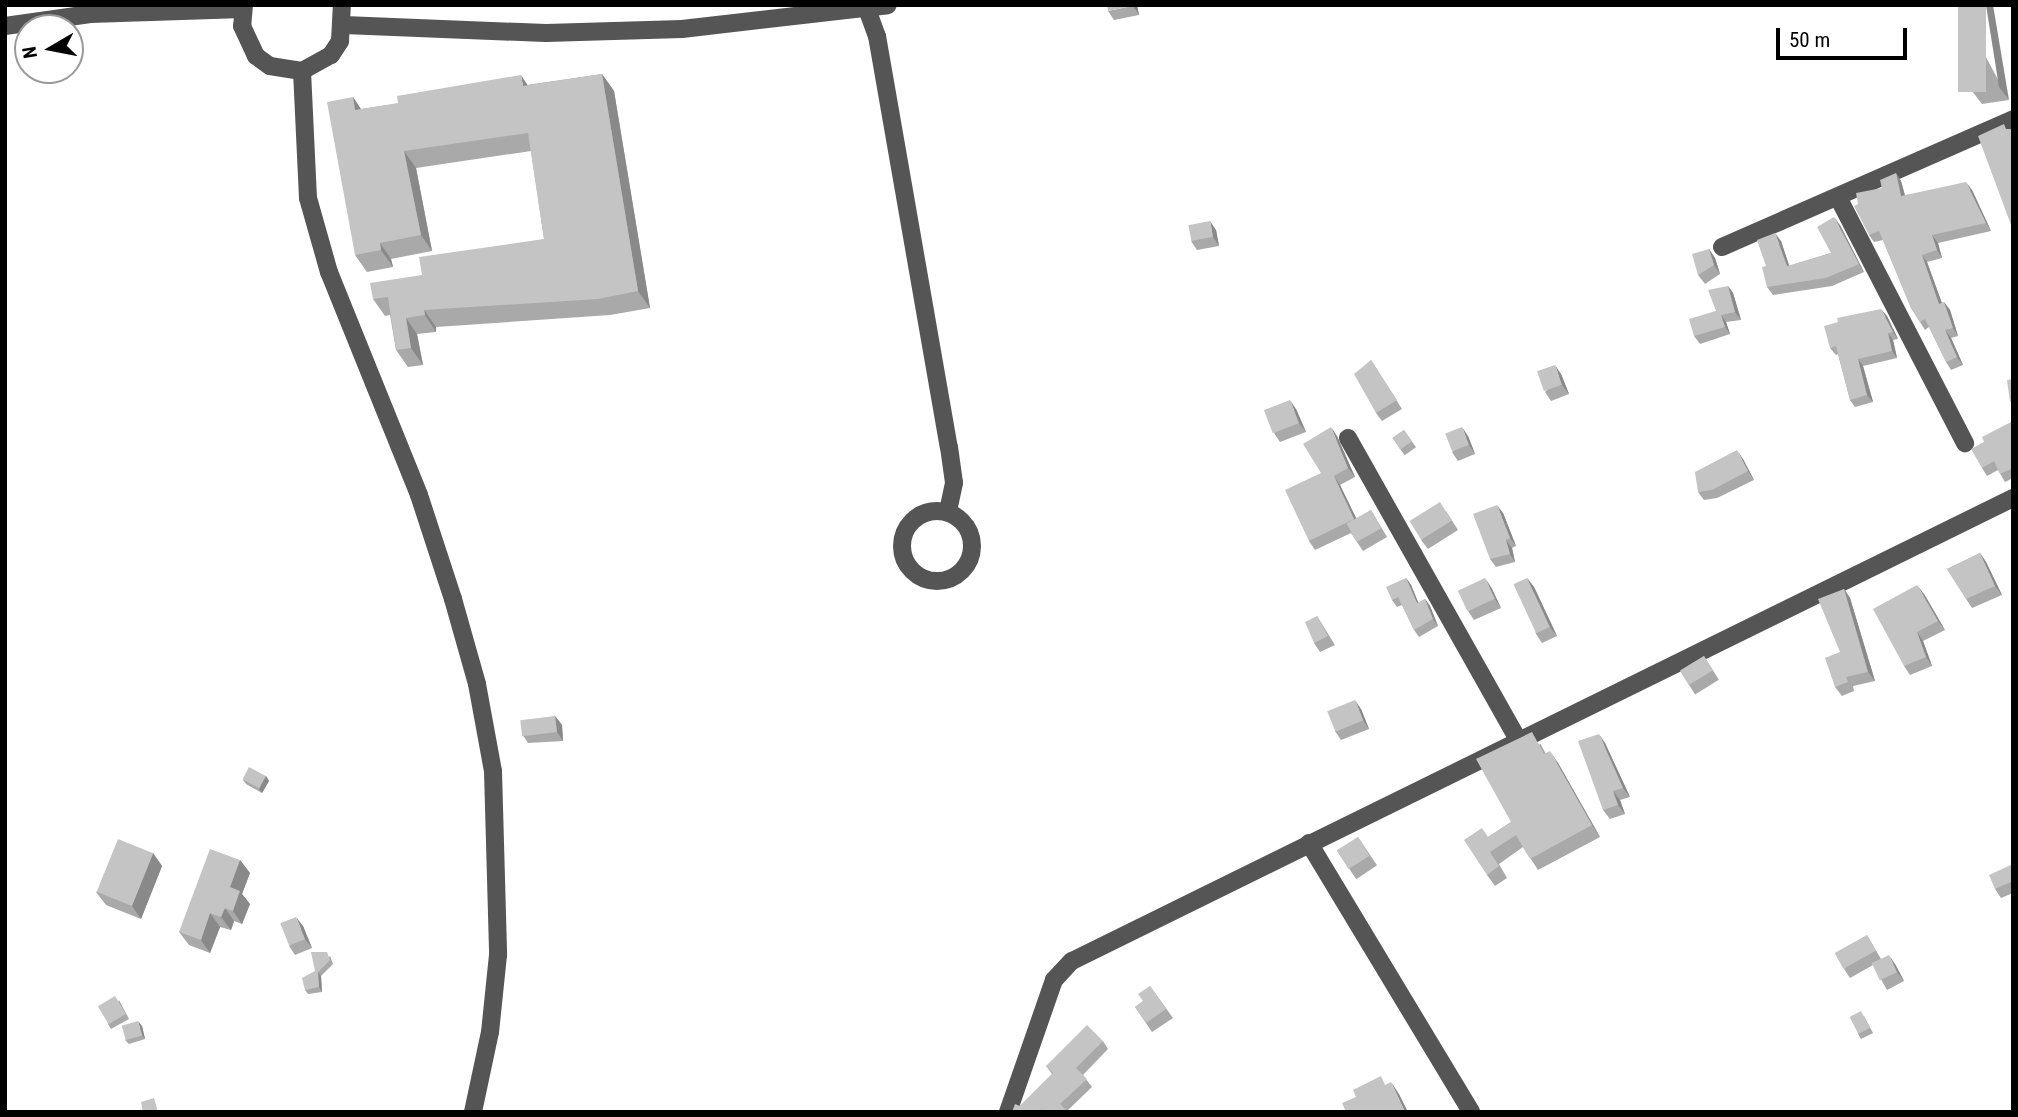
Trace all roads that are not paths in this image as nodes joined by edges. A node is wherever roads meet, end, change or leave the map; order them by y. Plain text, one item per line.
1 (342, 5) edge
2 (888, 5) edge
3 (244, 7) edge
4 (867, 9) junction
5 (344, 25) junction
6 (5, 26) edge
7 (302, 71) junction
8 (2013, 120) edge
9 (1839, 199) junction
10 (1722, 247) dead end
11 (1348, 438) dead end
12 (1965, 443) dead end
13 (2013, 498) edge
14 (948, 512) junction
15 (1519, 741) junction
16 (1309, 843) junction
17 (473, 1112) edge
18 (1008, 1112) edge
19 (1471, 1112) edge

1 - 5 street
2 - 4 street
3 - 6 street
3 - 7 street
4 - 5 street
4 - 14 street
5 - 7 street
7 - 17 street
8 - 9 street
9 - 10 street
9 - 12 street
11 - 15 street
13 - 15 street
14 - 14 street
15 - 16 street
16 - 18 street
16 - 19 street

